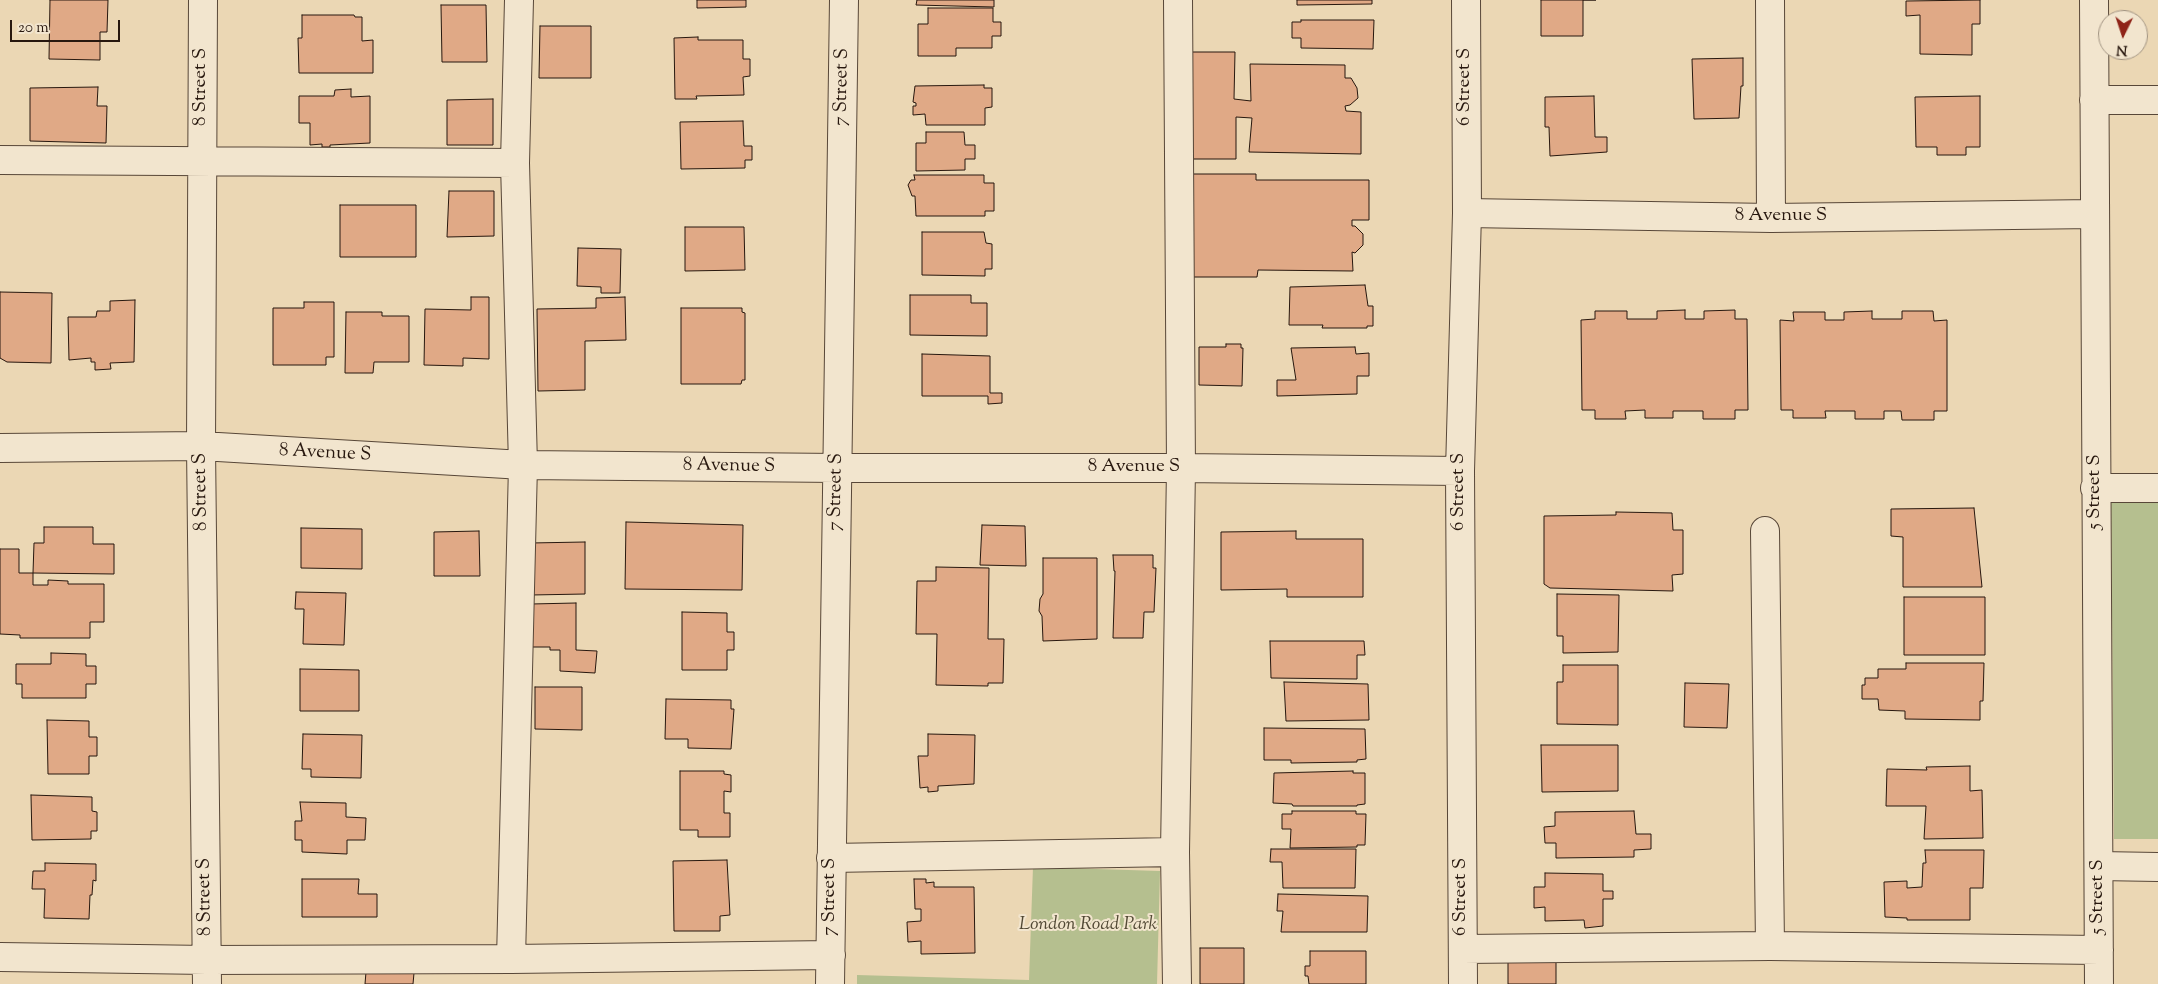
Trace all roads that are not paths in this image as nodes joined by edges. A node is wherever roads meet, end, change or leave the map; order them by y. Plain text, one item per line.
1 (203, 0) edge
2 (519, 0) edge
3 (844, 0) edge
4 (1178, 0) edge
5 (1466, 0) edge
6 (1770, 0) edge
7 (2094, 0) edge
8 (2094, 100) junction
9 (2158, 100) edge
10 (0, 160) edge
11 (202, 160) junction
12 (515, 163) junction
13 (1467, 213) junction
14 (2094, 214) junction
15 (1771, 218) junction
16 (201, 446) junction
17 (0, 448) edge
18 (523, 465) junction
19 (838, 468) junction
20 (1182, 468) junction
21 (1460, 471) junction
22 (2095, 488) junction
23 (2158, 488) edge
24 (1764, 531) dead end
25 (1175, 852) junction
26 (831, 858) junction
27 (2099, 866) junction
28 (2158, 867) edge
29 (1770, 946) junction
30 (1463, 949) junction
31 (2099, 950) junction
32 (831, 955) junction
33 (0, 957) edge
34 (511, 959) junction
35 (207, 972) edge
36 (830, 984) edge
37 (1177, 984) edge
38 (1462, 984) edge
39 (2099, 984) edge

1 - 11 street, 8 Street S
2 - 12 street
3 - 19 street, 7 Street S
4 - 20 street
5 - 13 street, 6 Street S
6 - 15 street
7 - 8 street, 5 Street S
8 - 9 street
8 - 14 street, 5 Street S
10 - 11 street
11 - 12 street
11 - 16 street, 8 Street S
12 - 18 street
13 - 15 street, 8 Avenue S
13 - 21 street, 6 Street S
14 - 15 street, 8 Avenue S
14 - 22 street, 5 Street S
16 - 17 street, 8 Avenue S
16 - 18 street, 8 Avenue S
16 - 35 street, 8 Street S
18 - 19 street, 8 Avenue S
18 - 34 street
19 - 20 street, 8 Avenue S
19 - 26 street, 7 Street S
20 - 21 street, 8 Avenue S
20 - 25 street
21 - 30 street, 6 Street S
22 - 23 street
22 - 27 street, 5 Street S
24 - 29 street
25 - 26 street
25 - 37 street
26 - 32 street, 7 Street S
27 - 28 street
27 - 31 street, 5 Street S
29 - 30 street
29 - 31 street
30 - 38 street, 6 Street S
31 - 39 street, 5 Street S
32 - 34 street
32 - 36 street, 7 Street S
33 - 35 street
34 - 35 street

